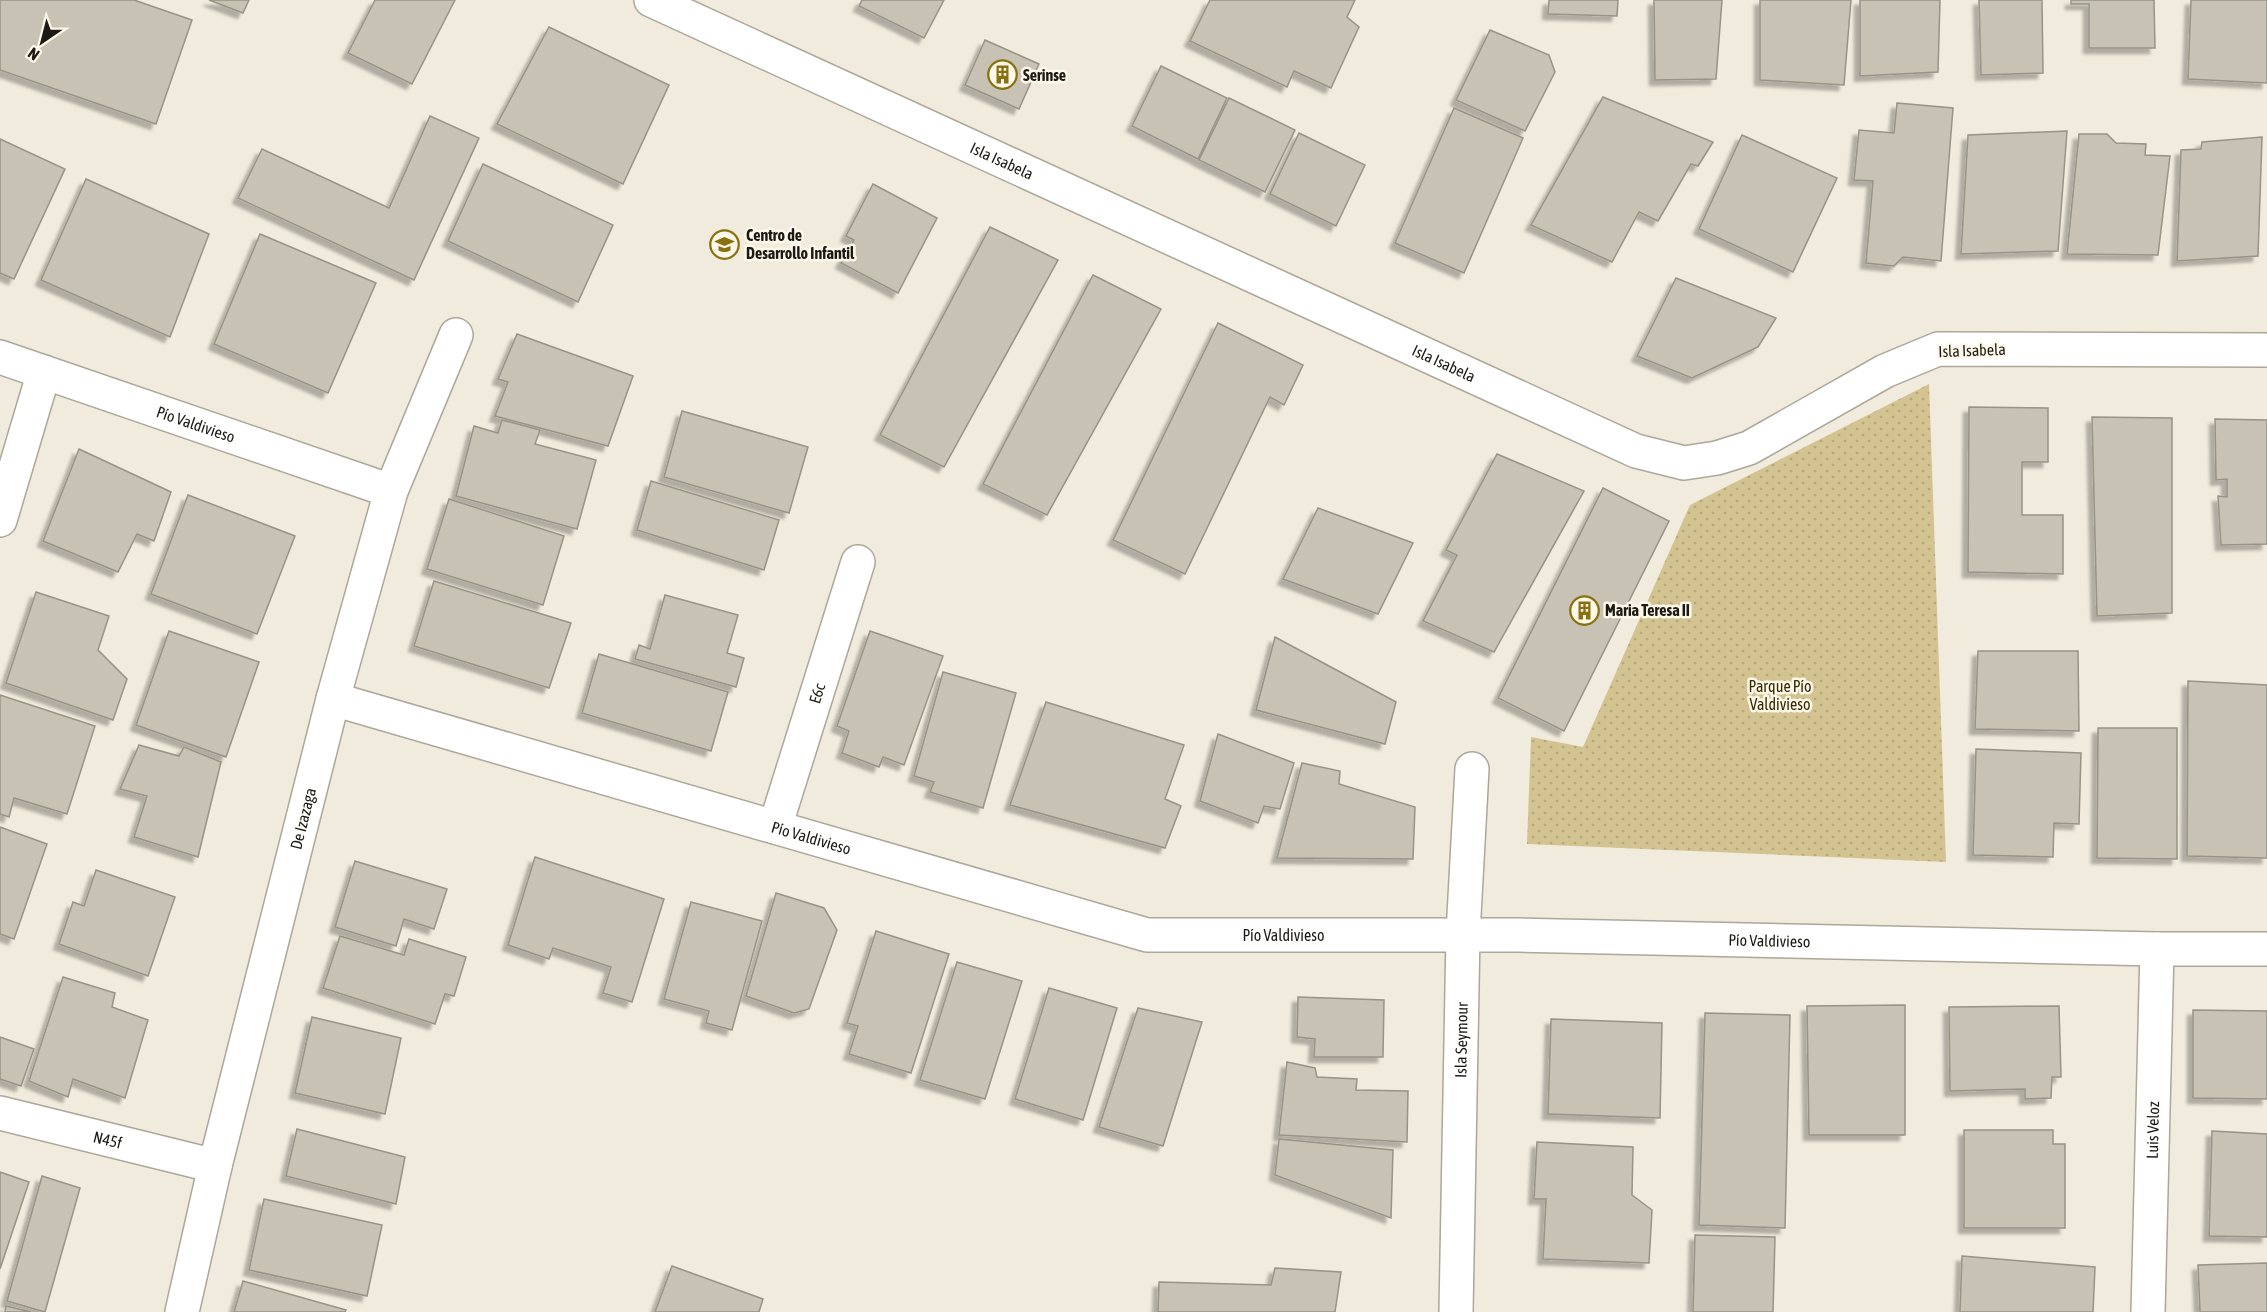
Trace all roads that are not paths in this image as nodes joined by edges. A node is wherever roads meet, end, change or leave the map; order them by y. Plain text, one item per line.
1 (651, 0) edge
2 (456, 335) dead end
3 (2267, 350) edge
4 (0, 357) edge
5 (44, 372) junction
6 (391, 491) junction
7 (0, 520) edge
8 (858, 562) dead end
9 (333, 699) junction
10 (1472, 769) dead end
11 (775, 827) junction
12 (1463, 934) junction
13 (2157, 949) junction
14 (2267, 949) edge
15 (0, 1113) edge
16 (215, 1166) junction
17 (182, 1312) edge
18 (1456, 1312) edge
19 (2148, 1312) edge

1 - 3 street, Isla Isabela
2 - 6 street, De Izazaga
4 - 5 street, Pío Valdivieso
5 - 6 street, Pío Valdivieso
5 - 7 street
6 - 9 street, De Izazaga
8 - 11 street, E6c
9 - 11 street, Pío Valdivieso
9 - 16 street, De Izazaga
10 - 12 street, Isla Seymour
11 - 12 street, Pío Valdivieso
12 - 13 street, Pío Valdivieso
12 - 18 street, Isla Seymour
13 - 14 street, Pío Valdivieso
13 - 19 street, Luis Veloz
15 - 16 street, N45f
16 - 17 street, De Izazaga

